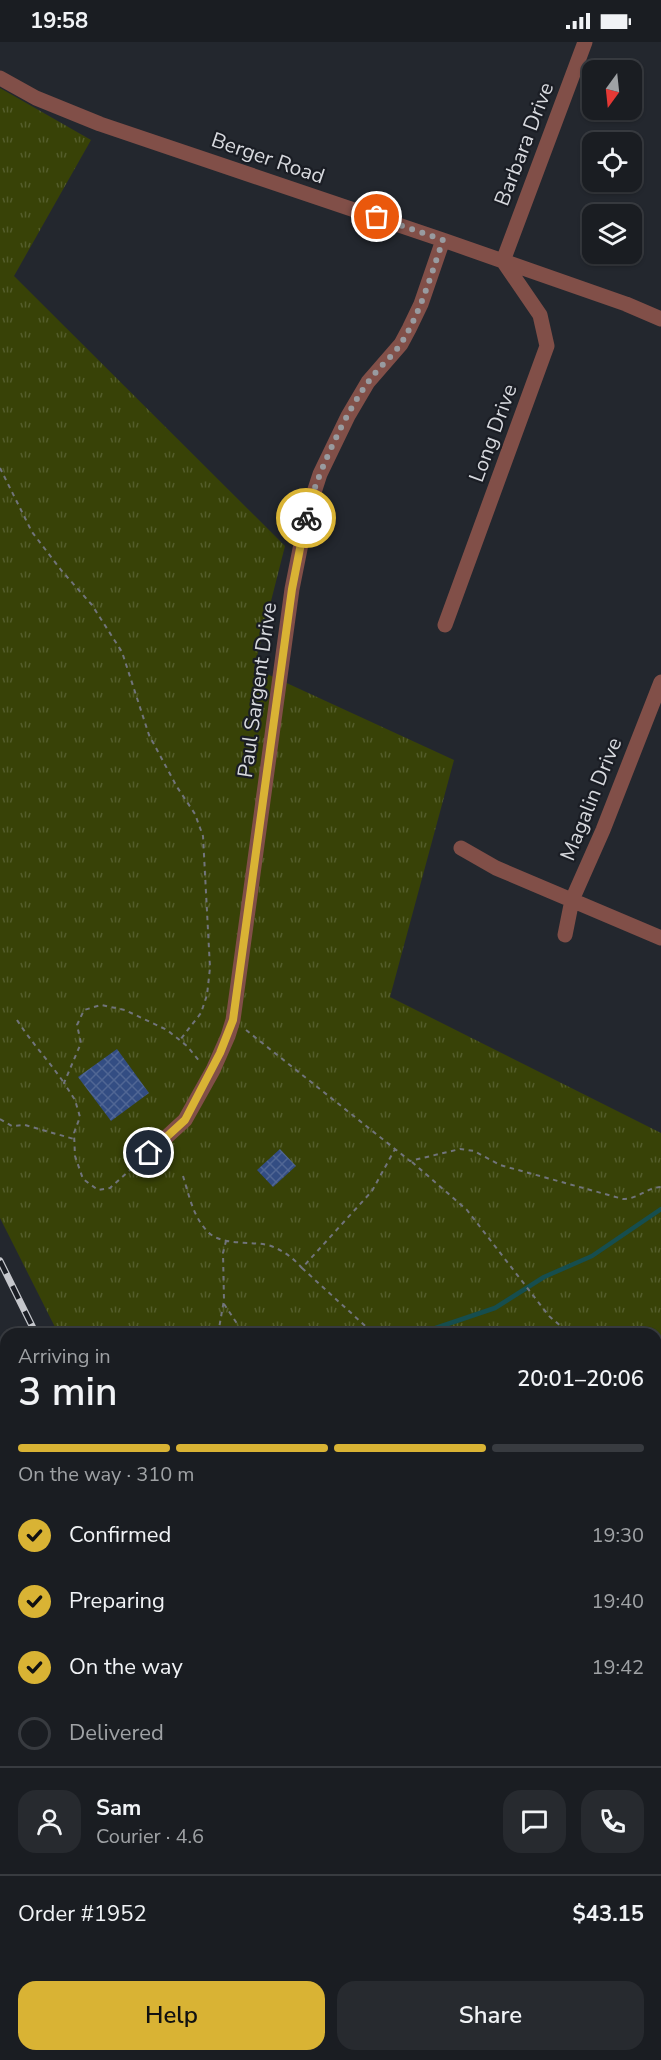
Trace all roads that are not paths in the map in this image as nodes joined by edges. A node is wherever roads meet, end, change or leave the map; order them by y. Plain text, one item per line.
1 (585, 42) edge
2 (0, 78) edge
3 (443, 240) junction
4 (503, 261) junction
5 (661, 319) edge
6 (445, 625) dead end
7 (661, 682) edge
8 (461, 848) dead end
9 (572, 900) junction
10 (565, 935) dead end
11 (661, 938) edge
12 (149, 1153) road end

1 - 4 street, Barbara Drive
2 - 3 street, Berger Road
3 - 4 street, Berger Road
3 - 12 street, Paul Sargent Drive
4 - 5 street, Berger Road
4 - 6 street, Long Drive
7 - 9 street, Magalin Drive
8 - 9 street
9 - 10 street, Magalin Drive
9 - 11 street

